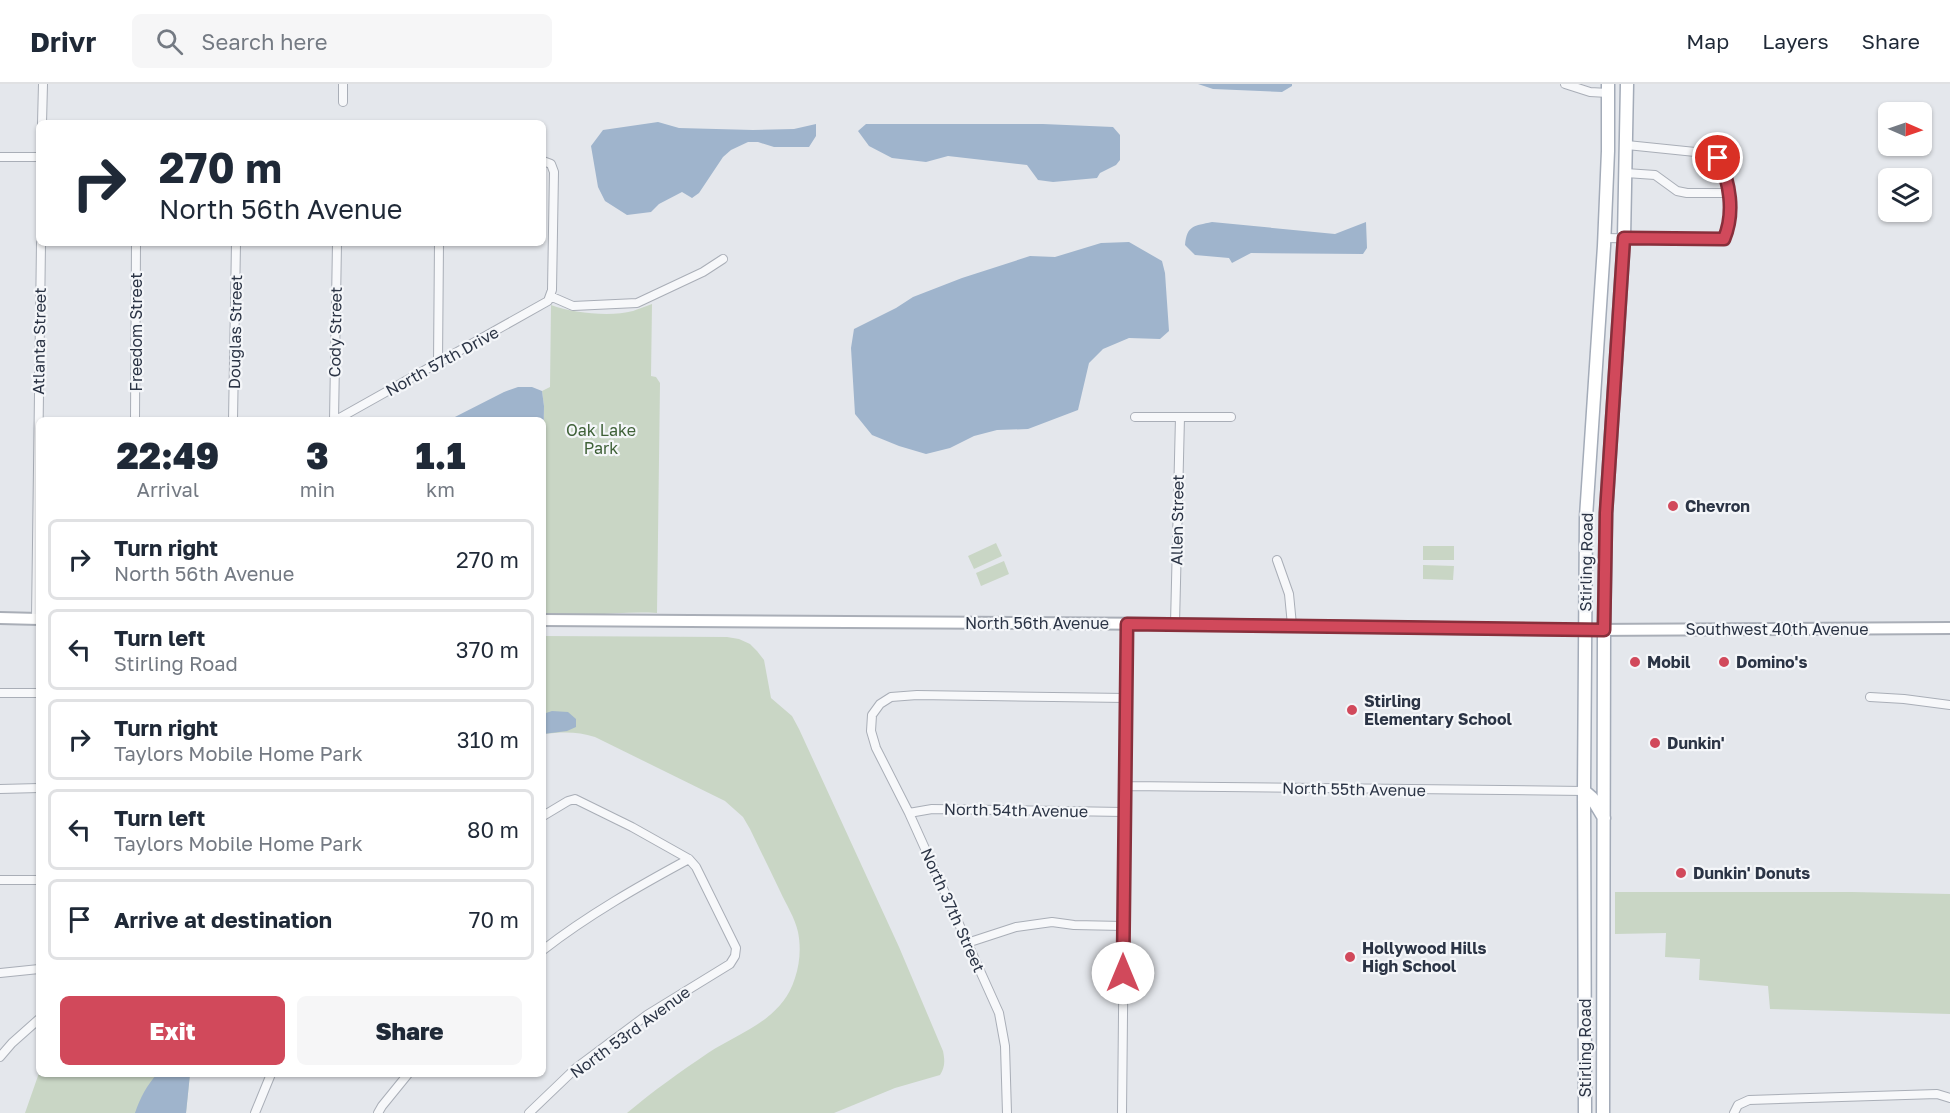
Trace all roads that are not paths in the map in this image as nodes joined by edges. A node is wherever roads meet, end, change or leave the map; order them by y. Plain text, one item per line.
1 (42, 84) edge
2 (343, 84) edge
3 (1565, 84) edge
4 (1627, 84) edge
5 (1608, 88) edge
6 (343, 102) dead end
7 (42, 120) edge
8 (1627, 145) junction
9 (0, 157) edge
10 (36, 157) edge
11 (547, 162) edge
12 (1626, 173) junction
13 (1729, 193) junction
14 (1605, 238) junction
15 (1624, 238) junction
16 (41, 246) edge
17 (136, 246) edge
18 (236, 246) edge
19 (337, 246) edge
20 (439, 246) edge
21 (723, 259) dead end
22 (549, 299) junction
23 (438, 363) junction
24 (40, 417) edge
25 (135, 417) edge
26 (233, 417) edge
27 (335, 417) edge
28 (340, 417) edge
29 (1135, 417) dead end
30 (1180, 417) junction
31 (1232, 417) dead end
32 (1277, 560) dead end
33 (0, 618) edge
34 (36, 619) edge
35 (546, 620) edge
36 (1127, 624) junction
37 (1175, 624) junction
38 (1292, 626) junction
39 (1950, 628) edge
40 (1585, 630) junction
41 (1604, 630) junction
42 (0, 693) edge
43 (36, 693) edge
44 (1870, 697) dead end
45 (1126, 698) junction
46 (1950, 705) edge
47 (1125, 786) junction
48 (36, 788) edge
49 (0, 789) edge
50 (1584, 792) junction
51 (1124, 812) junction
52 (909, 813) junction
53 (546, 814) edge
54 (1605, 819) junction
55 (689, 859) junction
56 (0, 880) edge
57 (36, 880) edge
58 (1124, 926) junction
59 (967, 943) junction
60 (546, 948) edge
61 (36, 969) edge
62 (0, 973) edge
63 (36, 1022) edge
64 (0, 1057) edge
65 (270, 1077) edge
66 (406, 1077) edge
67 (1950, 1098) edge
68 (255, 1113) edge
69 (378, 1113) edge
70 (529, 1113) edge
71 (1007, 1113) edge
72 (1122, 1113) edge
73 (1585, 1113) edge
74 (1603, 1113) edge
75 (1734, 1113) edge

1 - 7 street
2 - 6 street
3 - 5 street
4 - 8 main road, Stirling Road
5 - 14 main road, Stirling Road
8 - 12 main road, Stirling Road
8 - 13 street
9 - 10 street
11 - 22 street
12 - 13 street
12 - 15 main road, Stirling Road
13 - 15 street
14 - 15 street
14 - 40 main road, Stirling Road
15 - 41 main road, Stirling Road
16 - 24 street, Atlanta Street
17 - 25 street, Freedom Street
18 - 26 street, Douglas Street
19 - 27 street, Cody Street
20 - 23 street
21 - 22 street
22 - 23 street, North 57th Drive
23 - 28 street, North 57th Drive
29 - 30 street
30 - 31 street
30 - 37 street, Allen Street
32 - 38 street
33 - 34 street
35 - 36 street, North 56th Avenue
36 - 37 street, North 56th Avenue
36 - 45 street
37 - 38 street, North 56th Avenue
38 - 40 street, North 56th Avenue
39 - 41 street, Southwest 40th Avenue
40 - 41 street, North 56th Avenue
40 - 50 main road, Stirling Road
41 - 54 main road, Stirling Road
42 - 43 street
44 - 46 street
45 - 47 street
45 - 52 street, North 37th Street
47 - 50 street, North 55th Avenue
47 - 51 street
48 - 49 street
50 - 54 main road
50 - 73 main road, Stirling Road
51 - 52 street, North 54th Avenue
51 - 58 street
52 - 59 street, North 37th Street
53 - 55 street
54 - 74 main road, Stirling Road
55 - 60 street
55 - 70 street, North 53rd Avenue
56 - 57 street
58 - 59 street
58 - 72 street
59 - 71 street, North 37th Street
61 - 62 street
63 - 64 street
65 - 68 street
66 - 69 street
67 - 75 street

